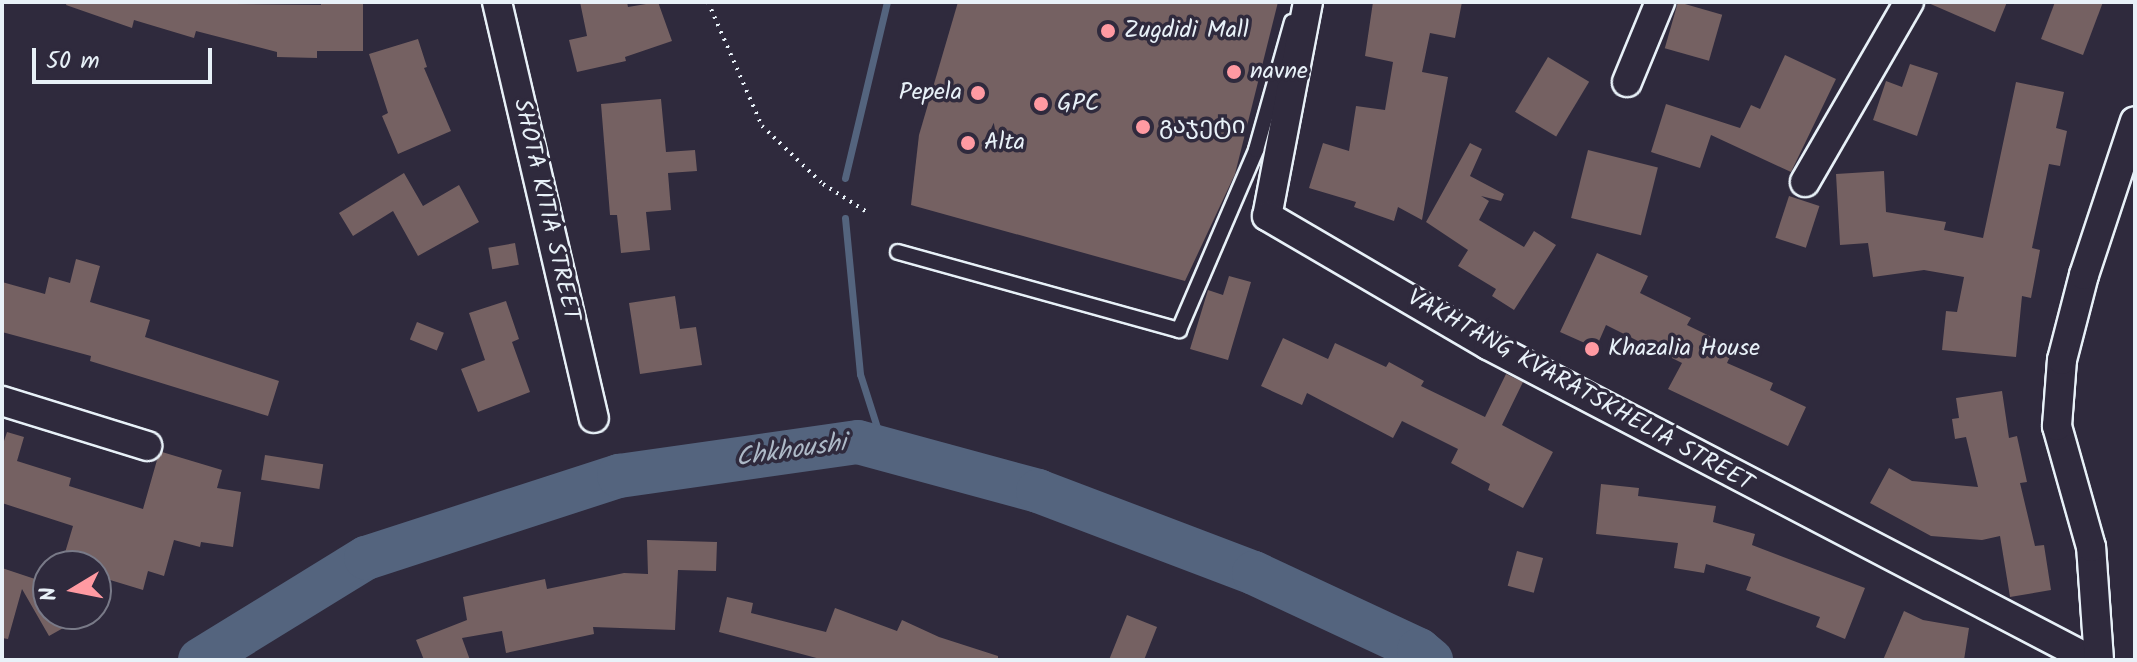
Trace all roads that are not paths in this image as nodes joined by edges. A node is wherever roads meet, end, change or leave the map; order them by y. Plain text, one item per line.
1 (1297, 2) edge
2 (1308, 2) edge
3 (1660, 2) edge
4 (1909, 2) edge
5 (490, 4) edge
6 (1627, 82) dead end
7 (2135, 121) edge
8 (1805, 182) dead end
9 (898, 252) dead end
10 (2, 401) edge
11 (594, 418) dead end
12 (147, 446) dead end
13 (2091, 660) edge
14 (2099, 660) edge

1 - 9 lane
2 - 13 street, VAKHTANG KVARATSKHELIA STREET
3 - 6 street
4 - 8 street
5 - 11 street, SHOTA KITIA STREET
7 - 14 street
10 - 12 street

